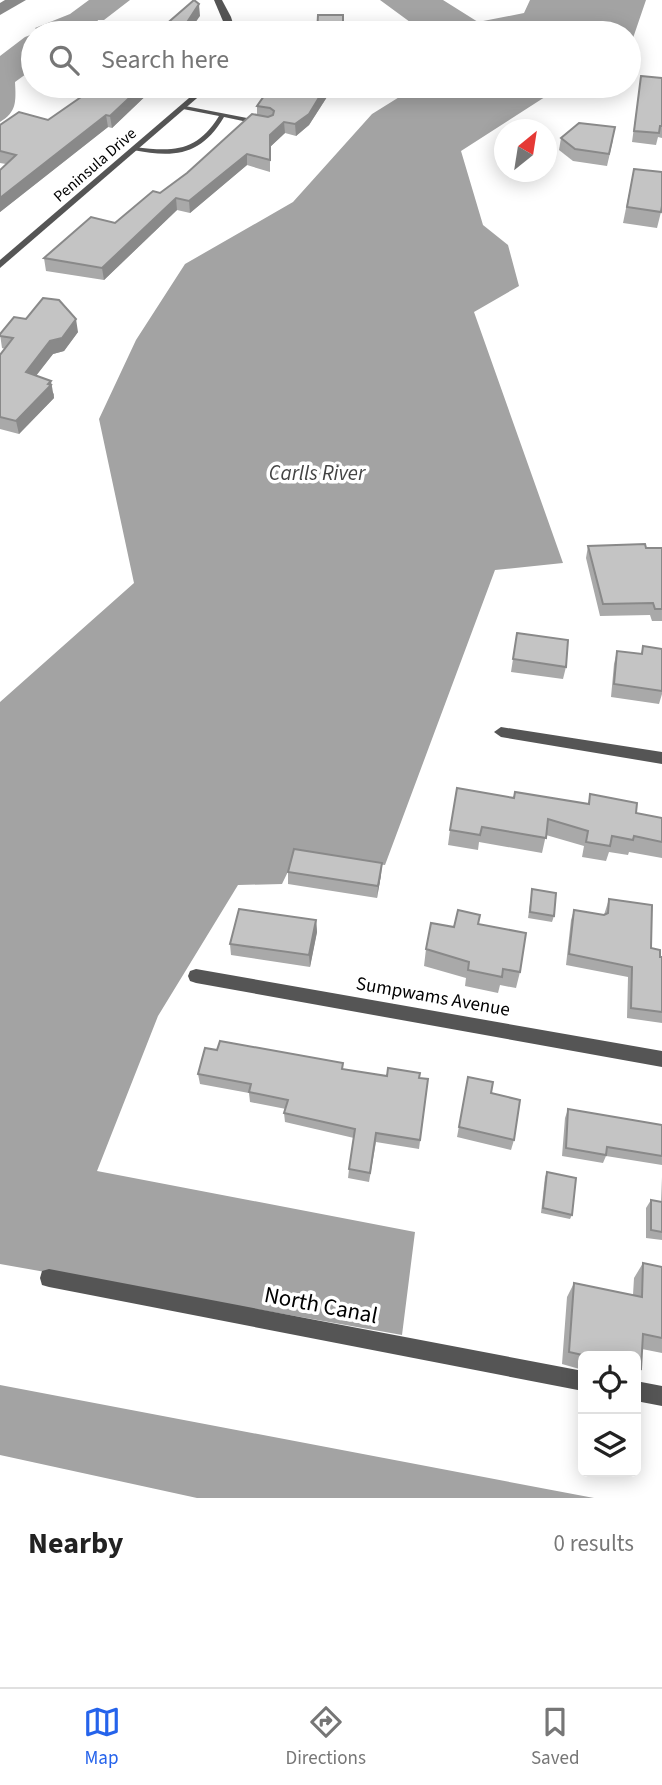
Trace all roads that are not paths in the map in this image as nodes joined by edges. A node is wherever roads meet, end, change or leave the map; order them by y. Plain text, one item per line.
1 (218, 0) edge
2 (229, 21) edge
3 (195, 98) edge
4 (185, 108) junction
5 (222, 116) junction
6 (269, 124) edge
7 (135, 149) junction
8 (0, 265) edge
9 (501, 732) dead end
10 (662, 758) edge
11 (196, 976) dead end
12 (662, 1059) edge
13 (49, 1278) dead end
14 (578, 1380) edge
15 (641, 1392) edge
16 (662, 1396) edge

1 - 2 street
3 - 4 street, Peninsula Drive
4 - 5 lane
4 - 7 street, Peninsula Drive
5 - 6 lane
5 - 7 lane
7 - 8 street, Peninsula Drive
9 - 10 street
11 - 12 street, Sumpwams Avenue
13 - 14 street, North Canal
15 - 16 street

